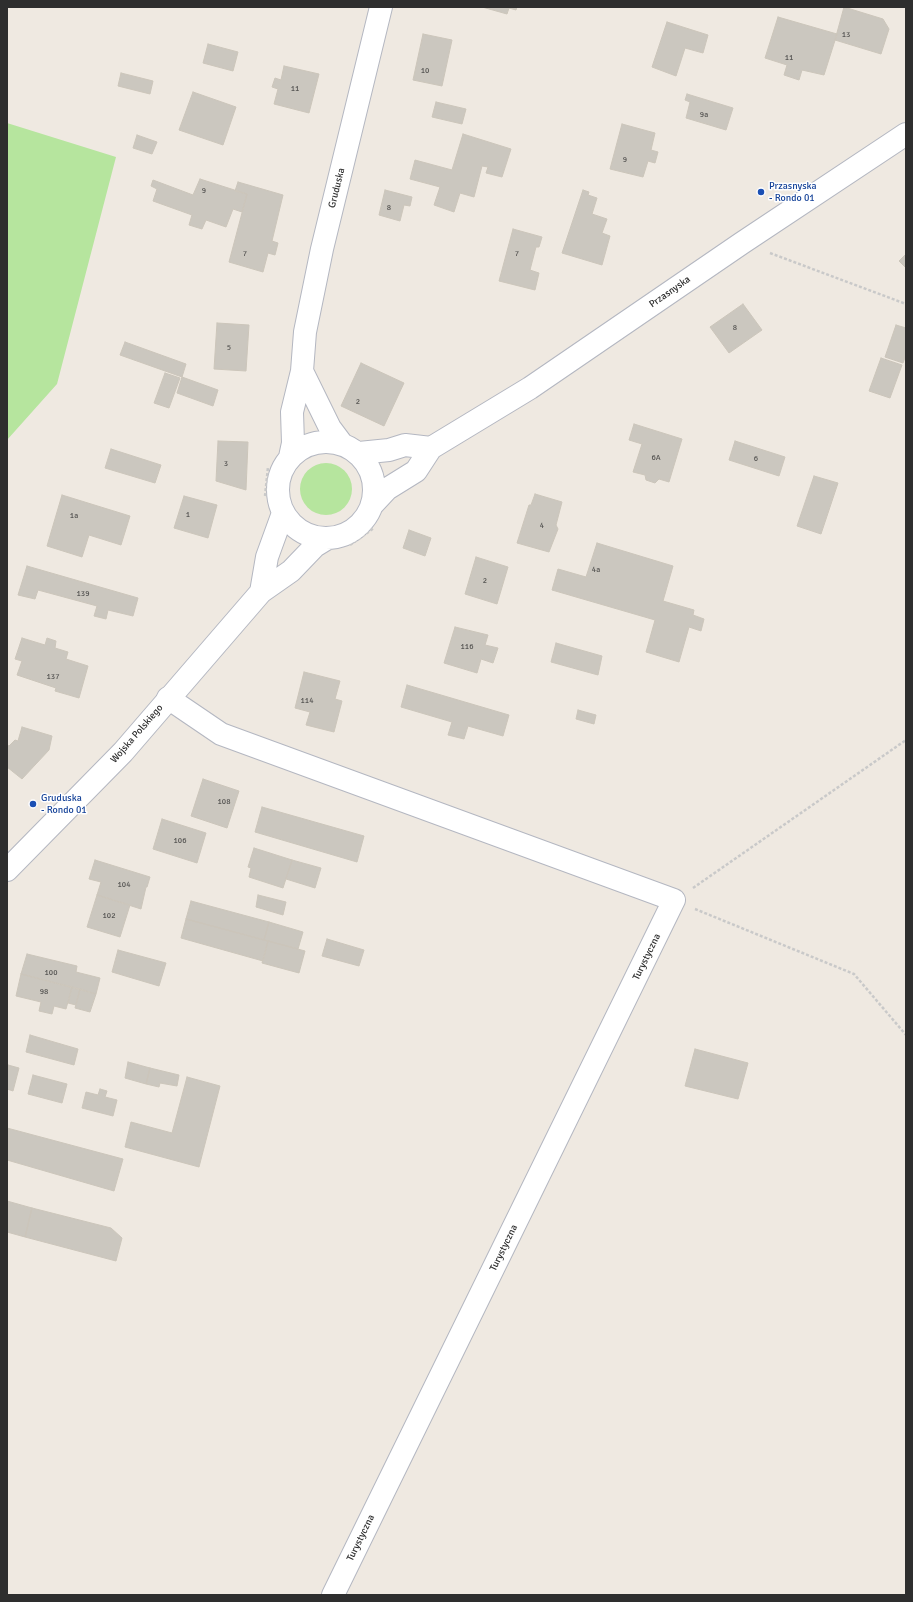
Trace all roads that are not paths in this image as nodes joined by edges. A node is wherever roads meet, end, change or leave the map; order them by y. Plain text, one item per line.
1 (381, 7) edge
2 (906, 134) edge
3 (302, 371) junction
4 (431, 448) junction
5 (350, 449) junction
6 (290, 457) junction
7 (373, 504) junction
8 (283, 513) junction
9 (337, 543) junction
10 (261, 592) junction
11 (168, 698) junction
12 (7, 870) edge
13 (333, 1595) edge

1 - 3 main road, Gruduska
2 - 4 main road, Przasnyska
3 - 5 main road
3 - 6 main road, Gruduska
4 - 5 main road
4 - 7 main road, Przasnyska
5 - 6 main road
5 - 7 main road
6 - 8 main road
7 - 9 main road
8 - 9 main road
8 - 10 main road
9 - 10 main road, Wojska Polskiego
10 - 11 main road, Wojska Polskiego
11 - 12 main road, Wojska Polskiego
11 - 13 main road, Turystyczna

